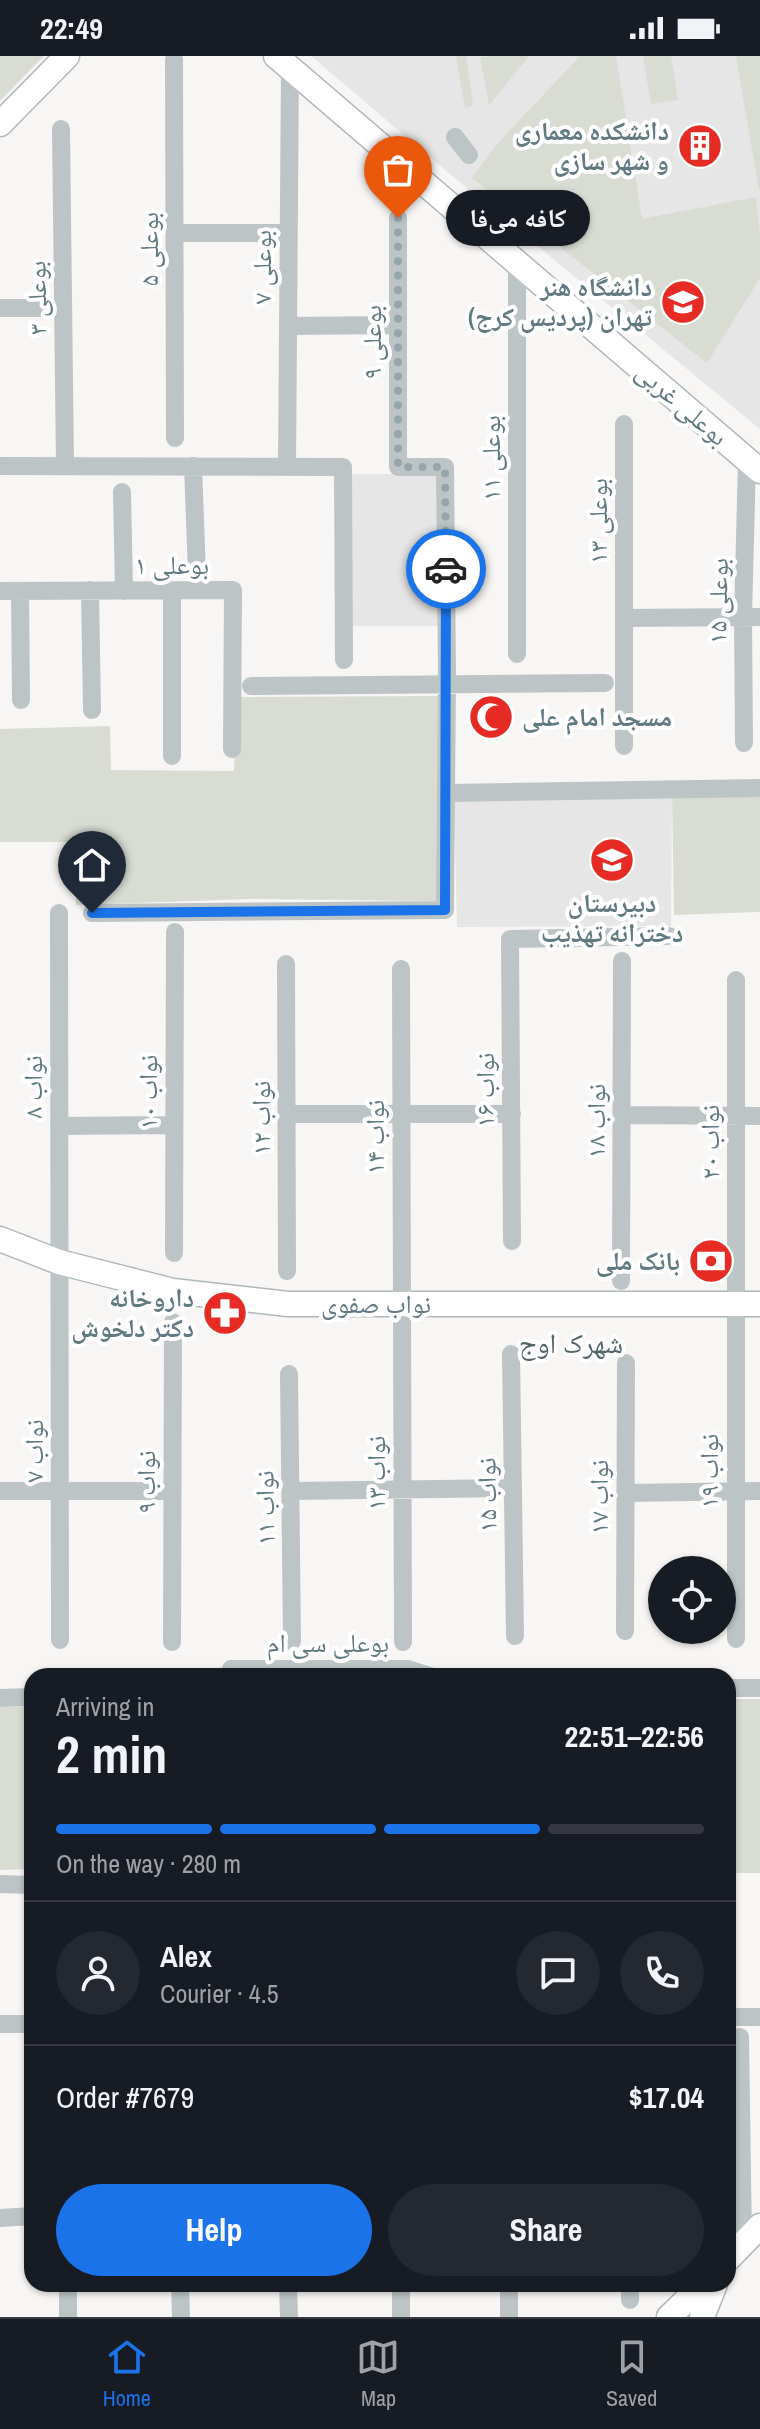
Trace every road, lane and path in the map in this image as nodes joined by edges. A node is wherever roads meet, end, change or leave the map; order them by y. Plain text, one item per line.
1 (67, 56) edge
2 (174, 60) dead end
3 (283, 62) edge
4 (0, 124) edge
5 (61, 129) dead end
6 (455, 137) dead end
7 (469, 155) dead end
8 (398, 218) dead end
9 (175, 233) junction
10 (288, 233) junction
11 (517, 263) junction
12 (0, 308) edge
13 (63, 308) junction
14 (398, 325) junction
15 (288, 326) junction
16 (624, 424) dead end
17 (175, 438) dead end
18 (0, 466) edge
19 (65, 466) junction
20 (193, 466) junction
21 (753, 466) edge
22 (287, 467) junction
23 (122, 492) dead end
24 (197, 574) dead end
25 (90, 590) junction
26 (0, 591) edge
27 (20, 591) junction
28 (124, 591) junction
29 (172, 591) junction
30 (752, 617) edge
31 (624, 618) junction
32 (517, 654) dead end
33 (344, 660) dead end
34 (605, 683) dead end
35 (447, 685) junction
36 (251, 686) dead end
37 (21, 700) dead end
38 (92, 710) dead end
39 (744, 743) dead end
40 (624, 746) dead end
41 (232, 749) dead end
42 (172, 756) dead end
43 (760, 788) edge
44 (447, 793) junction
45 (59, 913) dead end
46 (92, 913) dead end
47 (175, 932) dead end
48 (669, 936) dead end
49 (622, 961) dead end
50 (286, 964) dead end
51 (401, 969) dead end
52 (736, 980) dead end
53 (287, 1114) junction
54 (401, 1114) junction
55 (512, 1114) junction
56 (622, 1115) junction
57 (736, 1116) junction
58 (760, 1116) edge
59 (174, 1125) junction
60 (59, 1126) junction
61 (0, 1239) edge
62 (512, 1241) dead end
63 (174, 1253) dead end
64 (59, 1262) junction
65 (287, 1271) dead end
66 (621, 1281) dead end
67 (401, 1304) junction
68 (748, 1304) edge
69 (173, 1322) dead end
70 (511, 1354) dead end
71 (626, 1363) dead end
72 (289, 1374) dead end
73 (513, 1488) junction
74 (402, 1490) junction
75 (0, 1491) edge
76 (60, 1491) junction
77 (172, 1491) junction
78 (291, 1491) junction
79 (734, 1491) junction
80 (760, 1491) edge
81 (625, 1493) junction
82 (735, 1556) edge
83 (625, 1631) dead end
84 (515, 1636) dead end
85 (60, 1640) dead end
86 (292, 1641) dead end
87 (172, 1642) dead end
88 (403, 1642) dead end
89 (736, 1688) edge
90 (760, 1688) edge
91 (24, 1697) edge
92 (0, 1698) edge
93 (0, 1884) edge
94 (24, 1885) edge
95 (736, 2017) edge
96 (760, 2017) edge
97 (0, 2024) edge
98 (24, 2024) edge
99 (740, 2037) dead end
100 (736, 2113) edge
101 (736, 2144) edge
102 (24, 2216) edge
103 (0, 2218) edge
104 (744, 2243) edge
105 (68, 2292) edge
106 (180, 2292) edge
107 (288, 2292) edge
108 (401, 2292) edge
109 (509, 2292) edge
110 (695, 2292) edge
111 (712, 2292) edge
112 (68, 2317) edge
113 (181, 2317) edge
114 (289, 2317) edge
115 (401, 2317) edge
116 (509, 2317) edge
117 (669, 2317) edge
118 (702, 2317) edge

1 - 4 street
2 - 9 street, بوعلی ۵
3 - 10 street, بوعلی ۷
3 - 11 street, بوعلی غربی
5 - 13 street, بوعلی ۳
6 - 7 street
8 - 14 street, بوعلی ۹
9 - 10 street
9 - 17 street, بوعلی ۵
10 - 15 street, بوعلی ۷
11 - 21 street, بوعلی غربی
11 - 32 street, بوعلی ۱۱
12 - 13 street
13 - 19 street, بوعلی ۳
14 - 15 street
14 - 35 street, بوعلی ۹
15 - 22 street, بوعلی ۷
16 - 31 street, بوعلی ۱۳
18 - 19 street
19 - 20 street
20 - 22 street
20 - 24 street
21 - 30 street, بوعلی ۱۵
22 - 33 street
23 - 28 street
25 - 27 street, بوعلی ۱
25 - 28 street, بوعلی ۱
25 - 38 street
26 - 27 street, بوعلی ۱
27 - 37 street
28 - 29 street, بوعلی ۱
29 - 41 street, بوعلی ۱
29 - 42 street
30 - 31 street
30 - 39 street, بوعلی ۱۵
31 - 40 street, بوعلی ۱۳
34 - 35 street
35 - 36 street
35 - 44 street
43 - 44 street
44 - 46 street
45 - 60 street, نواب ۸
47 - 59 street, نواب ۱۰
48 - 55 street, نواب ۱۶
49 - 56 street, نواب ۱۸
50 - 53 street, نواب ۱۲
51 - 54 street, نواب ۱۴
52 - 57 street, نواب ۲۰
53 - 54 street
53 - 65 street, نواب ۱۲
54 - 55 street
54 - 67 street, نواب ۱۴
55 - 62 street, نواب ۱۶
56 - 57 street
56 - 66 street, نواب ۱۸
57 - 58 street
57 - 68 street, نواب ۲۰
59 - 60 street
59 - 63 street, نواب ۱۰
60 - 64 street, نواب ۸
61 - 64 street, نواب صفوی
64 - 67 street, نواب صفوی
64 - 76 street, نواب ۷
67 - 68 street, نواب صفوی
67 - 74 street, نواب ۱۳
68 - 79 street, نواب ۱۹
69 - 77 street, نواب ۹
70 - 73 street, نواب ۱۵
71 - 81 street, نواب ۱۷
72 - 78 street, نواب ۱۱
73 - 74 street
73 - 84 street, نواب ۱۵
74 - 78 street
74 - 88 street, نواب ۱۳
75 - 76 street
76 - 77 street
76 - 85 street, نواب ۷
77 - 87 street, نواب ۹
78 - 86 street, نواب ۱۱
79 - 80 street
79 - 81 street
79 - 82 street, نواب ۱۹
81 - 83 street, نواب ۱۷
89 - 90 street
91 - 92 street
93 - 94 street
95 - 96 street
97 - 98 street
99 - 100 street
101 - 104 street
102 - 103 street
105 - 112 street
106 - 113 street
107 - 114 street
108 - 115 street
109 - 116 street
110 - 117 street
111 - 118 street

